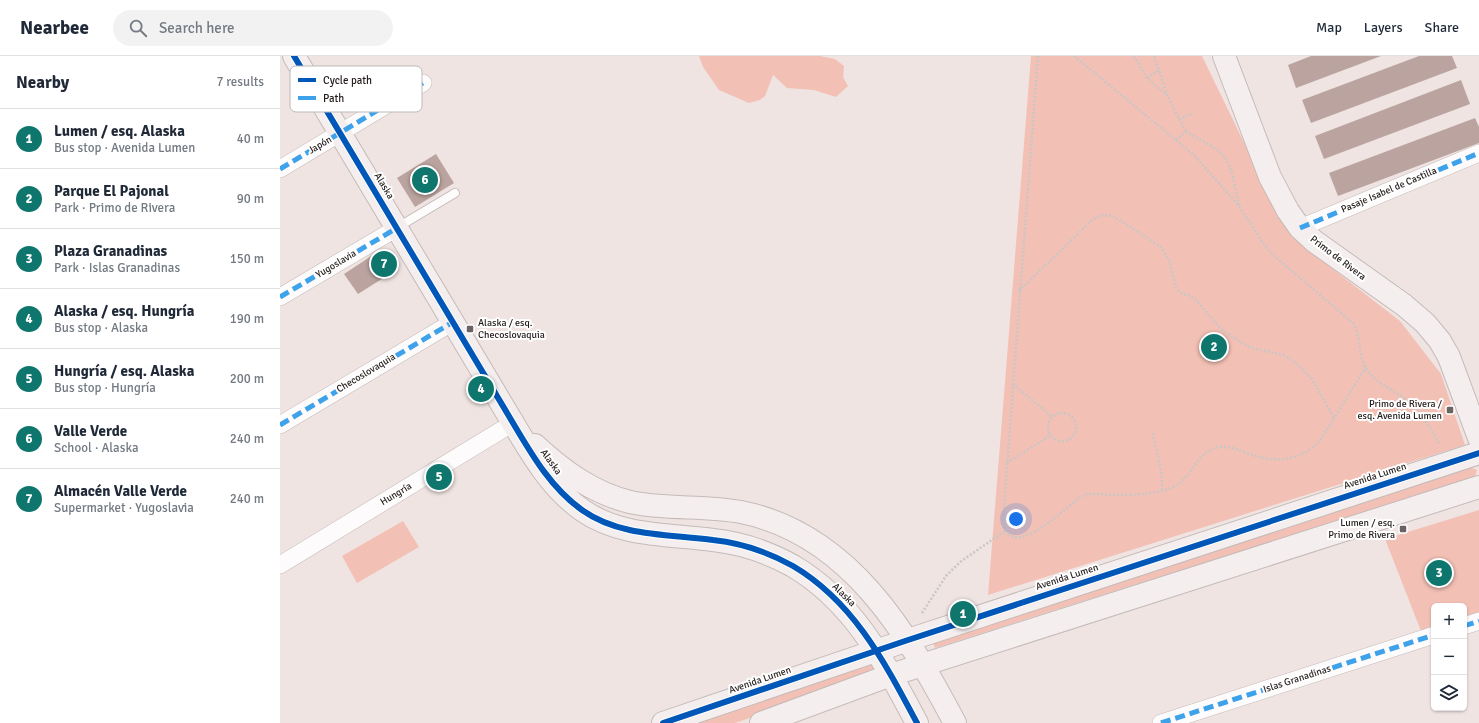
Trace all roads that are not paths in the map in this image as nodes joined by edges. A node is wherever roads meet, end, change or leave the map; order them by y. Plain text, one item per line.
1 (294, 56) edge
2 (1224, 56) edge
3 (300, 66) edge
4 (327, 112) edge
5 (375, 112) edge
6 (340, 133) junction
7 (1479, 153) edge
8 (280, 169) edge
9 (455, 194) dead end
10 (398, 228) junction
11 (1300, 228) junction
12 (280, 298) edge
13 (453, 322) junction
14 (513, 424) junction
15 (280, 425) edge
16 (1479, 438) edge
17 (1479, 452) edge
18 (1479, 487) edge
19 (280, 565) edge
20 (1479, 621) edge
21 (1467, 625) edge
22 (903, 633) junction
23 (1431, 636) edge
24 (878, 650) junction
25 (923, 664) junction
26 (891, 674) junction
27 (663, 723) edge
28 (761, 723) edge
29 (917, 723) edge
30 (955, 723) edge
31 (1161, 723) edge

1 - 3 street, Alaska
2 - 11 street, Primo de Rivera
4 - 6 street, Alaska
5 - 6 street, Japón
6 - 8 street, Japón
6 - 10 street, Alaska
7 - 11 street, Pasaje Isabel de Castilla
9 - 10 lane, Yugoslavia
10 - 12 street, Yugoslavia
10 - 13 street, Alaska
11 - 16 street, Primo de Rivera
13 - 14 street, Alaska
13 - 15 street, Checoslovaquia
14 - 19 street, Hungría
14 - 22 street, Alaska
14 - 24 street, Alaska
17 - 22 street, Avenida Lumen
18 - 25 street
20 - 21 street
22 - 24 street, Avenida Lumen
22 - 25 street, Alaska
23 - 31 street, Islas Granadinas
24 - 26 street, Alaska
24 - 27 street, Avenida Lumen
25 - 26 street
25 - 30 street, Alaska
26 - 28 street
26 - 29 street, Alaska

